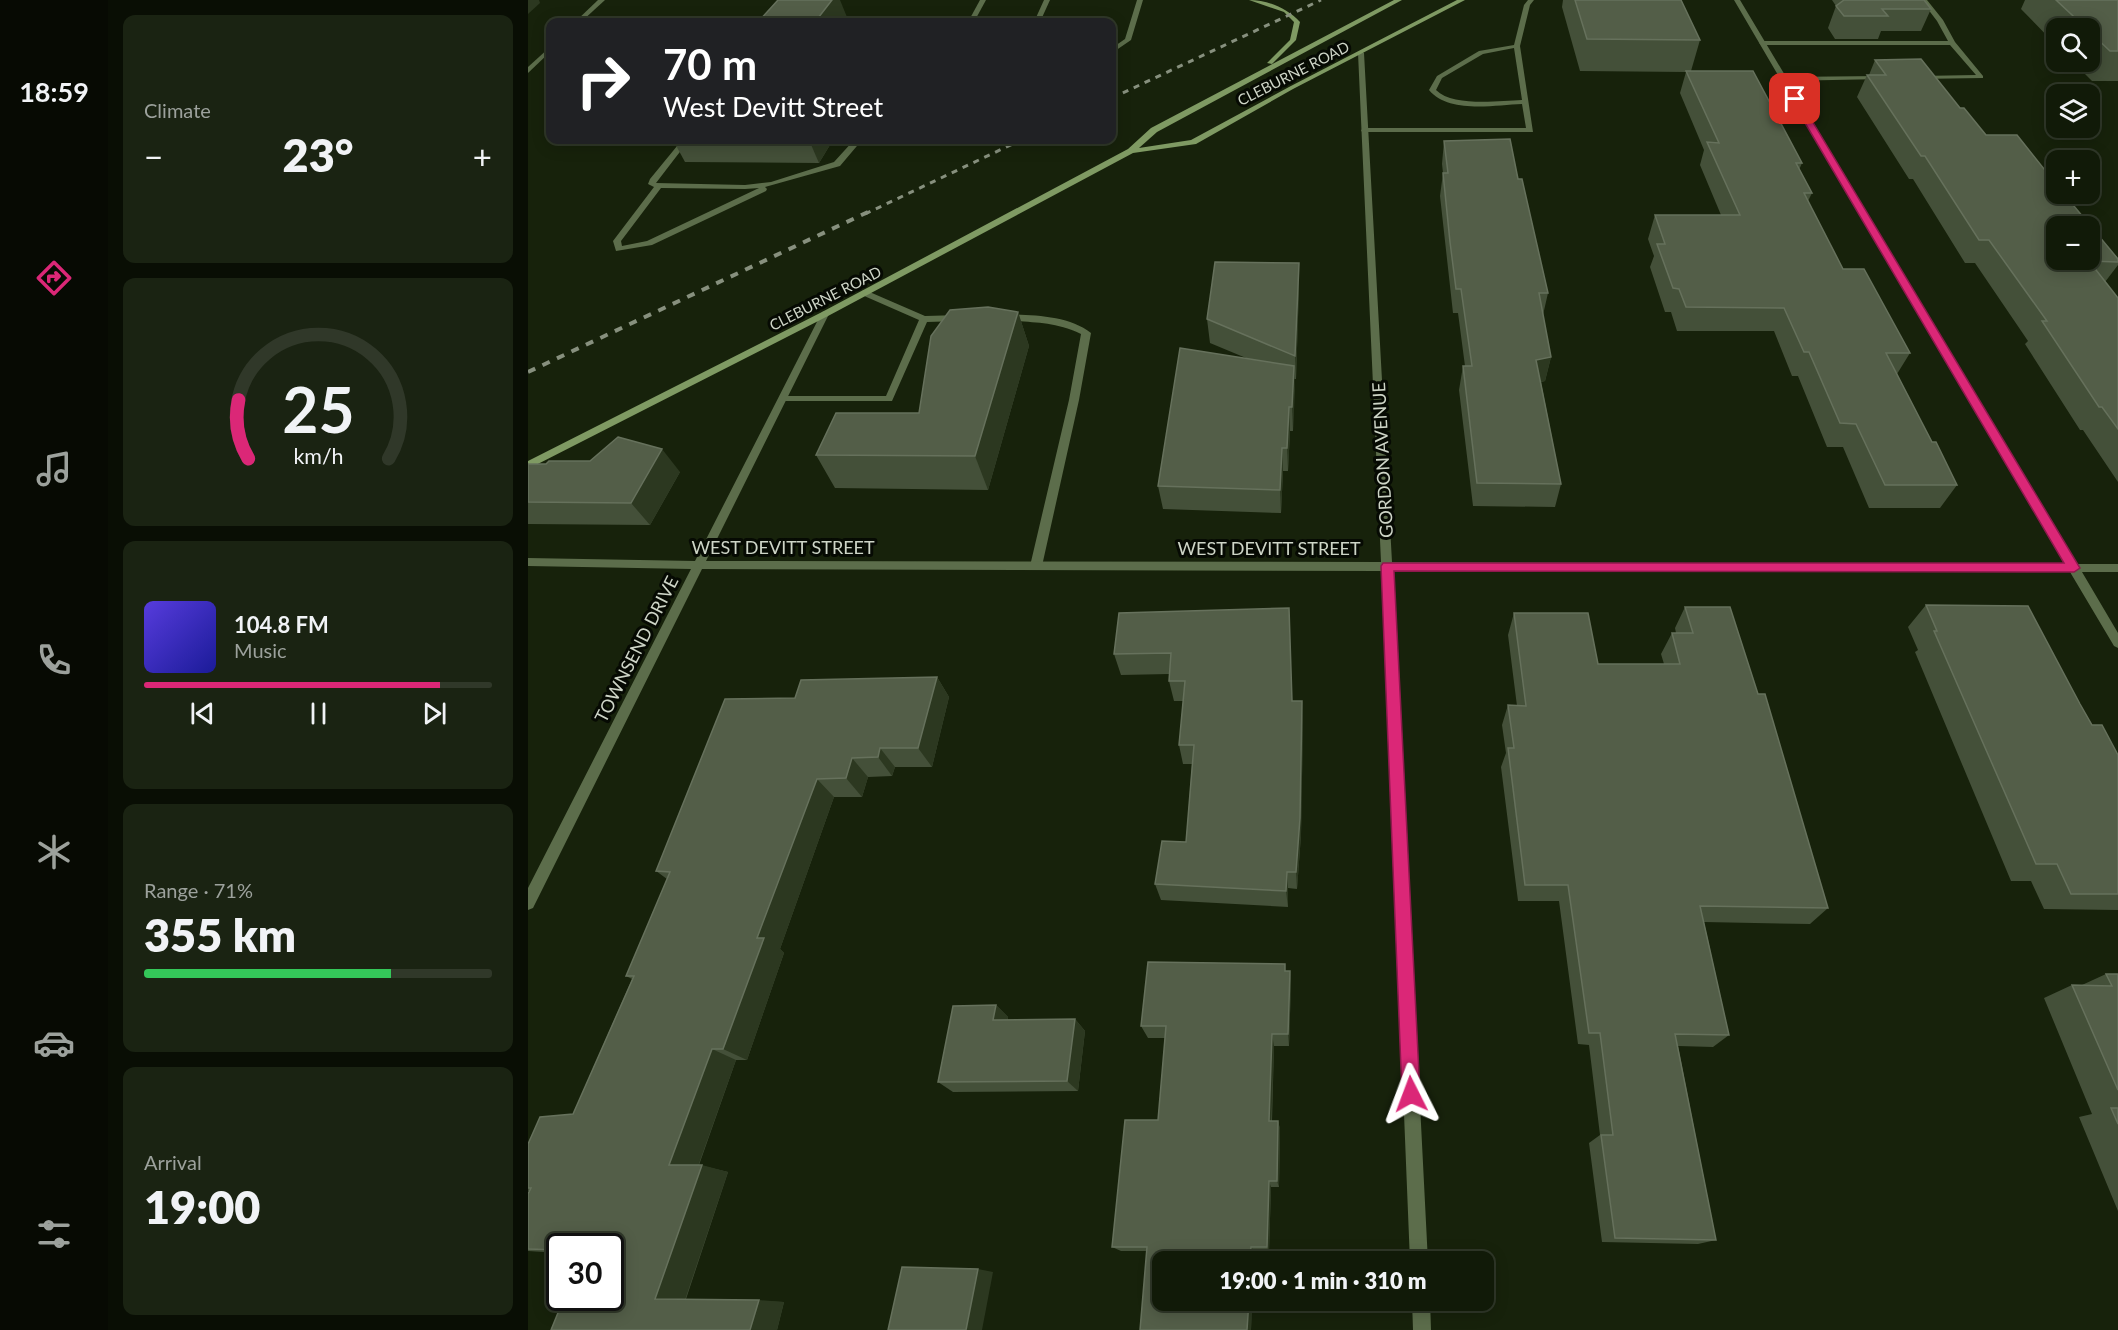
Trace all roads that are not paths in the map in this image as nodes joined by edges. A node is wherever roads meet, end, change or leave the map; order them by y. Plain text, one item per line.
1 (602, 0) edge
2 (983, 0) edge
3 (1047, 0) edge
4 (1140, 0) edge
5 (1252, 0) edge
6 (1399, 0) edge
7 (1462, 0) edge
8 (1532, 0) edge
9 (1737, 0) edge
10 (1924, 0) edge
11 (582, 18) edge
12 (973, 18) edge
13 (1039, 18) edge
14 (1762, 43) junction
15 (1952, 43) junction
16 (1517, 46) junction
17 (1116, 48) edge
18 (546, 53) edge
19 (1361, 53) junction
20 (528, 71) edge
21 (1258, 75) junction
22 (1888, 78) edge
23 (1911, 78) edge
24 (1783, 79) junction
25 (1525, 102) junction
26 (1365, 130) junction
27 (682, 144) edge
28 (854, 144) edge
29 (1131, 151) junction
30 (772, 184) junction
31 (659, 186) junction
32 (865, 293) junction
33 (825, 314) junction
34 (970, 318) edge
35 (992, 318) edge
36 (924, 319) junction
37 (782, 399) junction
38 (528, 465) edge
39 (528, 562) edge
40 (698, 565) junction
41 (1036, 566) junction
42 (1387, 566) junction
43 (2074, 568) junction
44 (2118, 568) edge
45 (2118, 643) edge
46 (528, 903) edge
47 (1418, 1251) edge
48 (1421, 1311) edge
49 (1422, 1330) edge

1 - 11 street
2 - 12 street
3 - 13 street
4 - 17 street
5 - 21 main road
6 - 21 main road, CLEBURNE ROAD
7 - 19 main road, CLEBURNE ROAD
8 - 16 street
9 - 14 street
10 - 15 street
14 - 15 street
14 - 24 street
15 - 23 street
16 - 25 street
16 - 25 street
18 - 20 street
19 - 26 street, GORDON AVENUE
19 - 29 main road, CLEBURNE ROAD
21 - 29 main road, CLEBURNE ROAD
22 - 24 street
24 - 43 street
25 - 26 street
26 - 42 street, GORDON AVENUE
27 - 31 street
28 - 30 street
29 - 32 main road, CLEBURNE ROAD
30 - 31 street
30 - 31 street
32 - 33 main road, CLEBURNE ROAD
32 - 36 street
33 - 37 street, TOWNSEND DRIVE
33 - 38 main road, CLEBURNE ROAD
34 - 36 street
35 - 41 street
36 - 37 street
37 - 40 street, TOWNSEND DRIVE
39 - 40 street, WEST DEVITT STREET
40 - 41 street, WEST DEVITT STREET
40 - 46 street, TOWNSEND DRIVE
41 - 42 street, WEST DEVITT STREET
42 - 43 street, WEST DEVITT STREET
42 - 47 street, GORDON AVENUE
43 - 44 street, WEST DEVITT STREET
43 - 45 street
48 - 49 street

